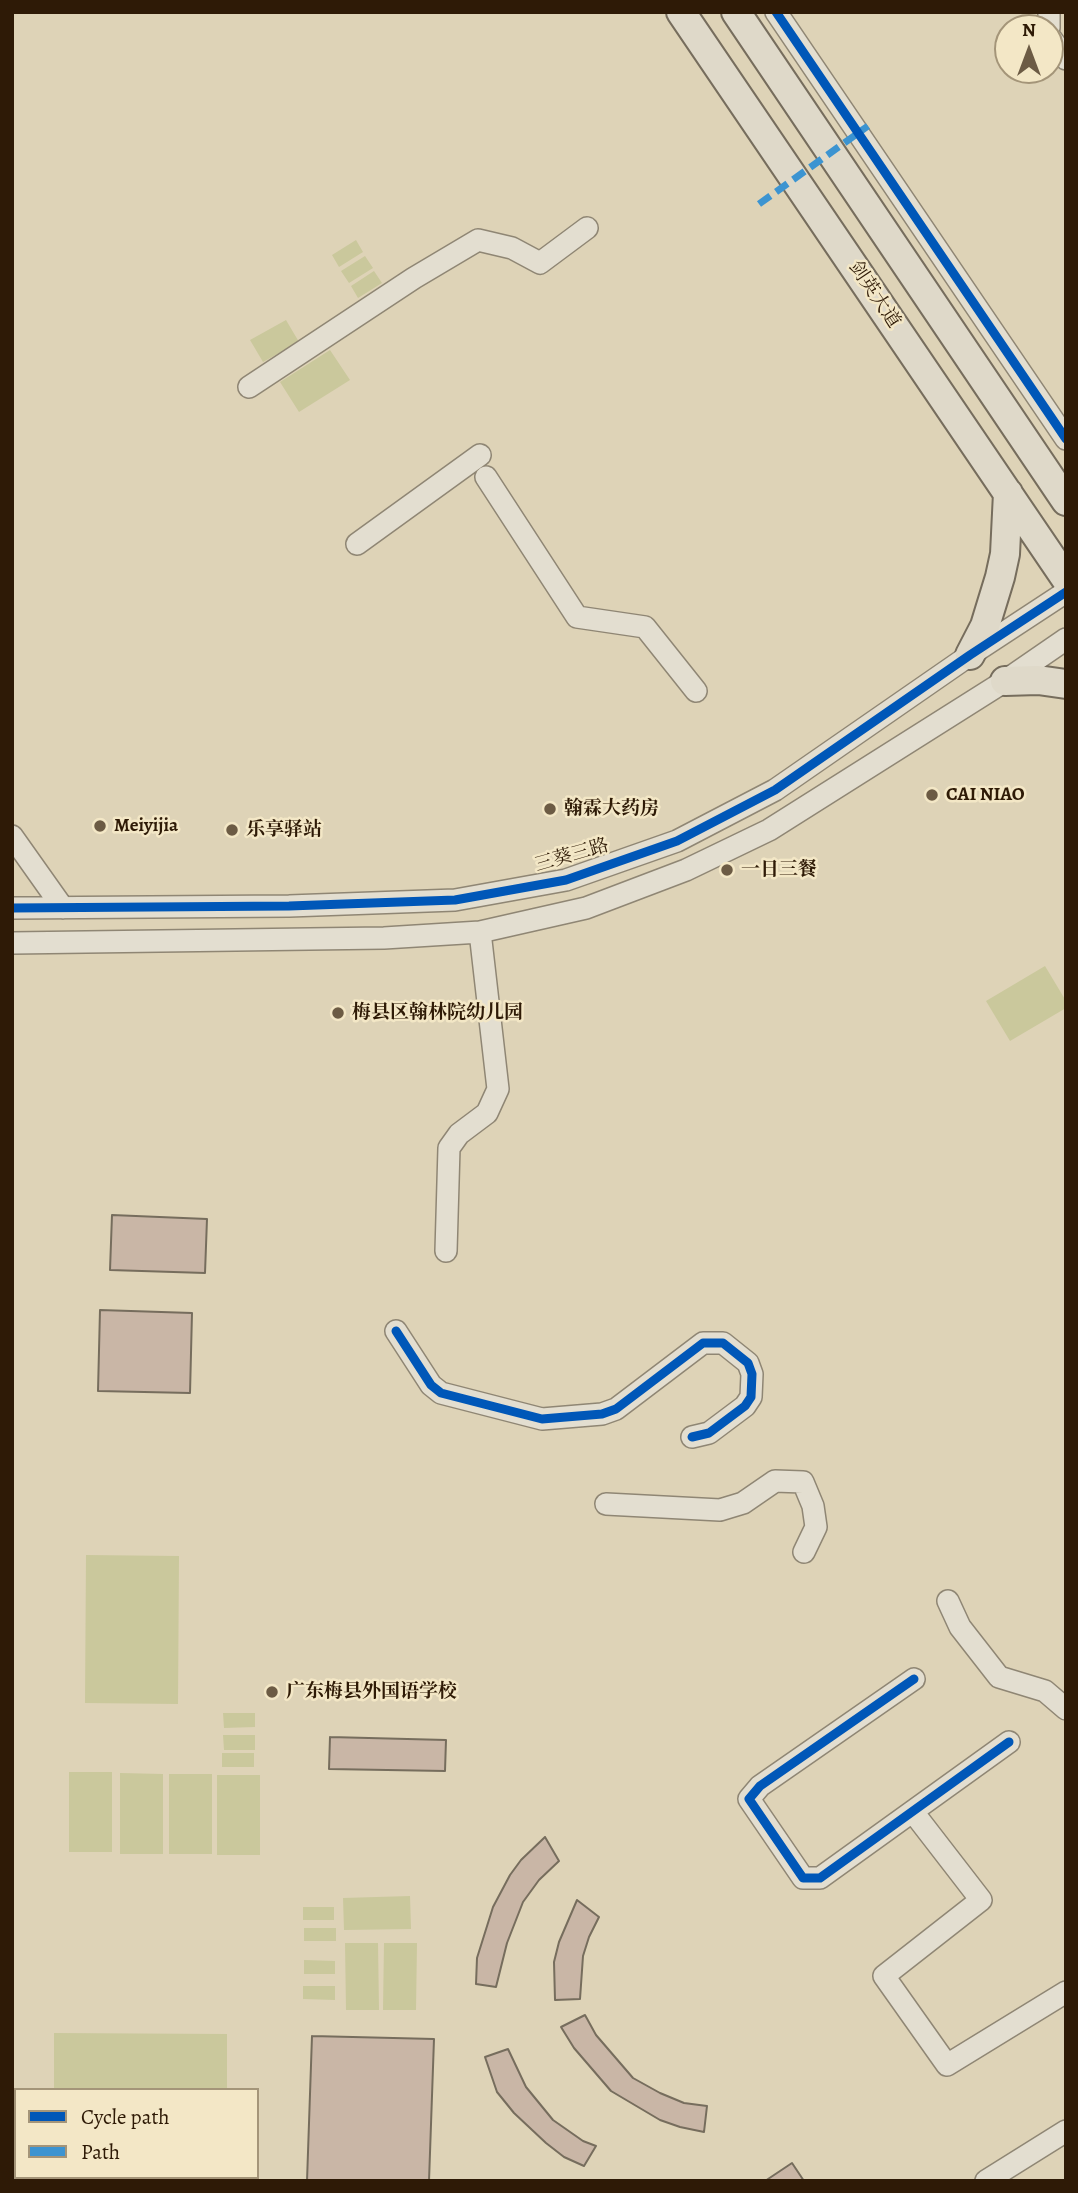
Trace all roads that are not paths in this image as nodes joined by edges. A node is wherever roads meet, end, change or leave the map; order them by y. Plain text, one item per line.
1 (681, 12) edge
2 (736, 12) edge
3 (776, 12) edge
4 (587, 228) dead end
5 (248, 387) dead end
6 (1066, 439) edge
7 (480, 455) dead end
8 (1039, 461) junction
9 (1066, 472) edge
10 (486, 477) dead end
11 (1008, 493) junction
12 (1066, 501) edge
13 (357, 544) dead end
14 (1066, 579) edge
15 (1066, 592) edge
16 (1066, 639) edge
17 (971, 655) junction
18 (1005, 681) junction
19 (1066, 684) edge
20 (696, 691) dead end
21 (12, 836) edge
22 (12, 908) edge
23 (63, 908) junction
24 (480, 932) junction
25 (12, 943) edge
26 (446, 1251) dead end
27 (397, 1331) dead end
28 (692, 1437) dead end
29 (606, 1504) dead end
30 (804, 1552) dead end
31 (948, 1601) dead end
32 (914, 1679) dead end
33 (1066, 1709) edge
34 (1009, 1742) dead end
35 (913, 1812) junction
36 (1066, 1992) edge
37 (1066, 2131) edge
38 (986, 2181) edge

1 - 11 main road, 剑英大道
2 - 8 main road
3 - 6 street
4 - 5 street
7 - 13 street
8 - 9 main road
8 - 12 main road
10 - 20 street
11 - 14 main road, 剑英大道
11 - 17 main road
15 - 17 street, 三葵三路
16 - 18 street
17 - 23 street, 三葵三路
18 - 19 main road
18 - 24 street
21 - 23 street
22 - 23 street, 三葵三路
24 - 25 street
24 - 26 street
27 - 28 street
29 - 30 street
31 - 33 street
32 - 35 street
34 - 35 street
35 - 36 street
37 - 38 street

